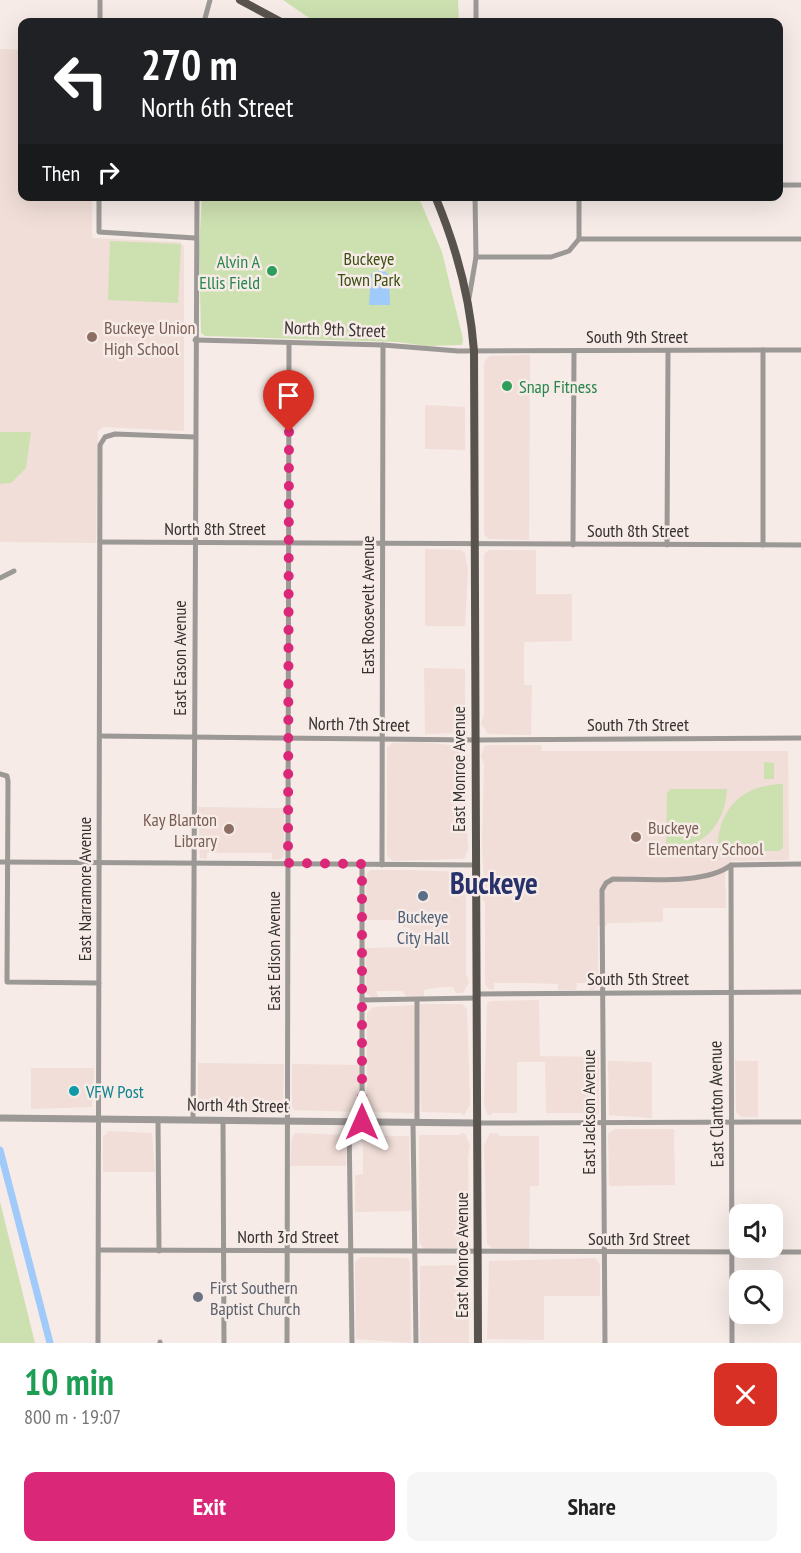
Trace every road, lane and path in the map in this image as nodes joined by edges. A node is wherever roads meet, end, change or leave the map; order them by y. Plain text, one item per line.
1 (100, 0) edge
2 (210, 0) edge
3 (240, 0) edge
4 (476, 0) edge
5 (100, 18) edge
6 (205, 18) edge
7 (274, 18) edge
8 (476, 18) edge
9 (801, 184) edge
10 (783, 185) edge
11 (99, 201) edge
12 (197, 201) edge
13 (437, 201) edge
14 (475, 201) edge
15 (579, 201) edge
16 (195, 238) junction
17 (579, 239) junction
18 (801, 239) edge
19 (476, 257) junction
20 (469, 303) junction
21 (195, 340) junction
22 (289, 343) junction
23 (382, 345) junction
24 (474, 351) junction
25 (574, 351) junction
26 (668, 351) junction
27 (763, 351) junction
28 (801, 351) edge
29 (195, 437) junction
30 (100, 542) junction
31 (194, 543) junction
32 (288, 543) junction
33 (383, 544) junction
34 (763, 544) junction
35 (474, 545) junction
36 (573, 545) junction
37 (667, 545) junction
38 (801, 545) edge
39 (14, 571) dead end
40 (0, 578) edge
41 (100, 736) junction
42 (194, 737) junction
43 (288, 738) junction
44 (801, 738) edge
45 (382, 739) junction
46 (475, 740) junction
47 (0, 774) edge
48 (0, 862) edge
49 (7, 862) junction
50 (99, 863) junction
51 (194, 863) junction
52 (288, 863) junction
53 (362, 864) junction
54 (801, 864) edge
55 (382, 865) junction
56 (476, 865) junction
57 (731, 865) junction
58 (99, 983) junction
59 (801, 992) edge
60 (730, 993) junction
61 (602, 994) junction
62 (476, 996) junction
63 (362, 1000) junction
64 (417, 1000) junction
65 (0, 1118) edge
66 (98, 1119) junction
67 (158, 1119) junction
68 (194, 1120) junction
69 (222, 1120) junction
70 (288, 1121) junction
71 (349, 1122) junction
72 (362, 1122) junction
73 (415, 1122) junction
74 (801, 1122) edge
75 (604, 1123) junction
76 (731, 1123) junction
77 (476, 1124) junction
78 (732, 1204) edge
79 (99, 1250) junction
80 (159, 1251) junction
81 (224, 1251) junction
82 (288, 1251) junction
83 (351, 1252) junction
84 (416, 1252) junction
85 (605, 1252) junction
86 (729, 1252) edge
87 (783, 1252) edge
88 (801, 1252) edge
89 (478, 1253) junction
90 (732, 1258) edge
91 (98, 1343) edge
92 (224, 1343) edge
93 (287, 1343) edge
94 (352, 1343) edge
95 (416, 1343) edge
96 (478, 1343) edge
97 (605, 1343) edge
98 (732, 1343) edge

1 - 5 street
2 - 6 street
3 - 7 main road
4 - 8 street
9 - 10 street
11 - 16 street
12 - 16 street, East Eason Avenue
13 - 20 main road
14 - 19 street, East Monroe Avenue
15 - 17 street
16 - 21 street, East Eason Avenue
17 - 18 street
17 - 19 street
19 - 20 street, East Monroe Avenue
20 - 24 main road, East Monroe Avenue
21 - 22 street, North 9th Street
21 - 29 street, East Eason Avenue
22 - 23 street, North 9th Street
22 - 32 street, East Edison Avenue
23 - 24 street, North 9th Street
23 - 33 street, East Roosevelt Avenue
24 - 25 street, South 9th Street
24 - 35 main road, East Monroe Avenue
25 - 26 street, South 9th Street
25 - 36 street
26 - 27 street, South 9th Street
26 - 37 street
27 - 28 street, South 9th Street
27 - 34 street
29 - 30 street, East Narramore Avenue
29 - 31 street, East Eason Avenue
30 - 31 street, North 8th Street
30 - 41 street, East Narramore Avenue
31 - 32 street, North 8th Street
31 - 42 street, East Eason Avenue
32 - 33 street, North 8th Street
32 - 43 street, East Edison Avenue
33 - 35 street, North 8th Street
33 - 45 street, East Roosevelt Avenue
34 - 37 street, South 8th Street
34 - 38 street, South 8th Street
35 - 36 street, South 8th Street
35 - 46 main road, East Monroe Avenue
36 - 37 street, South 8th Street
39 - 40 street
41 - 42 street, North 7th Street
41 - 50 street, East Narramore Avenue
42 - 43 street, North 7th Street
42 - 51 street, East Eason Avenue
43 - 45 street, North 7th Street
43 - 52 street, East Edison Avenue
44 - 46 street, South 7th Street
45 - 46 street, North 7th Street
45 - 55 street, East Roosevelt Avenue
46 - 56 main road, East Monroe Avenue
47 - 49 street
48 - 49 street
49 - 50 street
49 - 58 street
50 - 51 street
50 - 58 street, East Narramore Avenue
51 - 52 street
51 - 68 street, East Eason Avenue
52 - 53 street
52 - 70 street, East Edison Avenue
53 - 55 street
53 - 63 street
54 - 57 street
55 - 56 street
56 - 62 main road, East Monroe Avenue
57 - 60 street, East Clanton Avenue
57 - 61 street, East Jackson Avenue
58 - 66 street, East Narramore Avenue
59 - 60 street, South 5th Street
60 - 61 street, South 5th Street
60 - 76 street, East Clanton Avenue
61 - 62 street, South 5th Street
61 - 75 street, East Jackson Avenue
62 - 64 street, South 5th Street
62 - 77 main road, East Monroe Avenue
63 - 64 street, South 5th Street
63 - 72 street
64 - 73 street
65 - 66 street, North 4th Street
66 - 67 street, North 4th Street
66 - 79 street, East Narramore Avenue
67 - 68 street, North 4th Street
67 - 80 street
68 - 69 street, North 4th Street
69 - 70 street, North 4th Street
69 - 81 street
70 - 71 street, North 4th Street
70 - 82 street, East Edison Avenue
71 - 72 street, North 4th Street
71 - 83 street
72 - 73 street, North 4th Street
73 - 77 street, North 4th Street
73 - 84 street
74 - 76 street
75 - 76 street
75 - 77 street
75 - 85 street, East Jackson Avenue
76 - 78 street, East Clanton Avenue
77 - 89 main road, East Monroe Avenue
79 - 80 street, North 3rd Street
79 - 91 street, East Narramore Avenue
80 - 81 street, North 3rd Street
81 - 82 street, North 3rd Street
81 - 92 street
82 - 83 street, North 3rd Street
82 - 93 street, East Edison Avenue
83 - 84 street, North 3rd Street
83 - 94 street
84 - 89 street, North 3rd Street
84 - 95 street
85 - 86 street, South 3rd Street
85 - 89 street, South 3rd Street
85 - 97 street, East Jackson Avenue
87 - 88 street, South 3rd Street
89 - 96 main road, East Monroe Avenue
90 - 98 street, East Clanton Avenue

